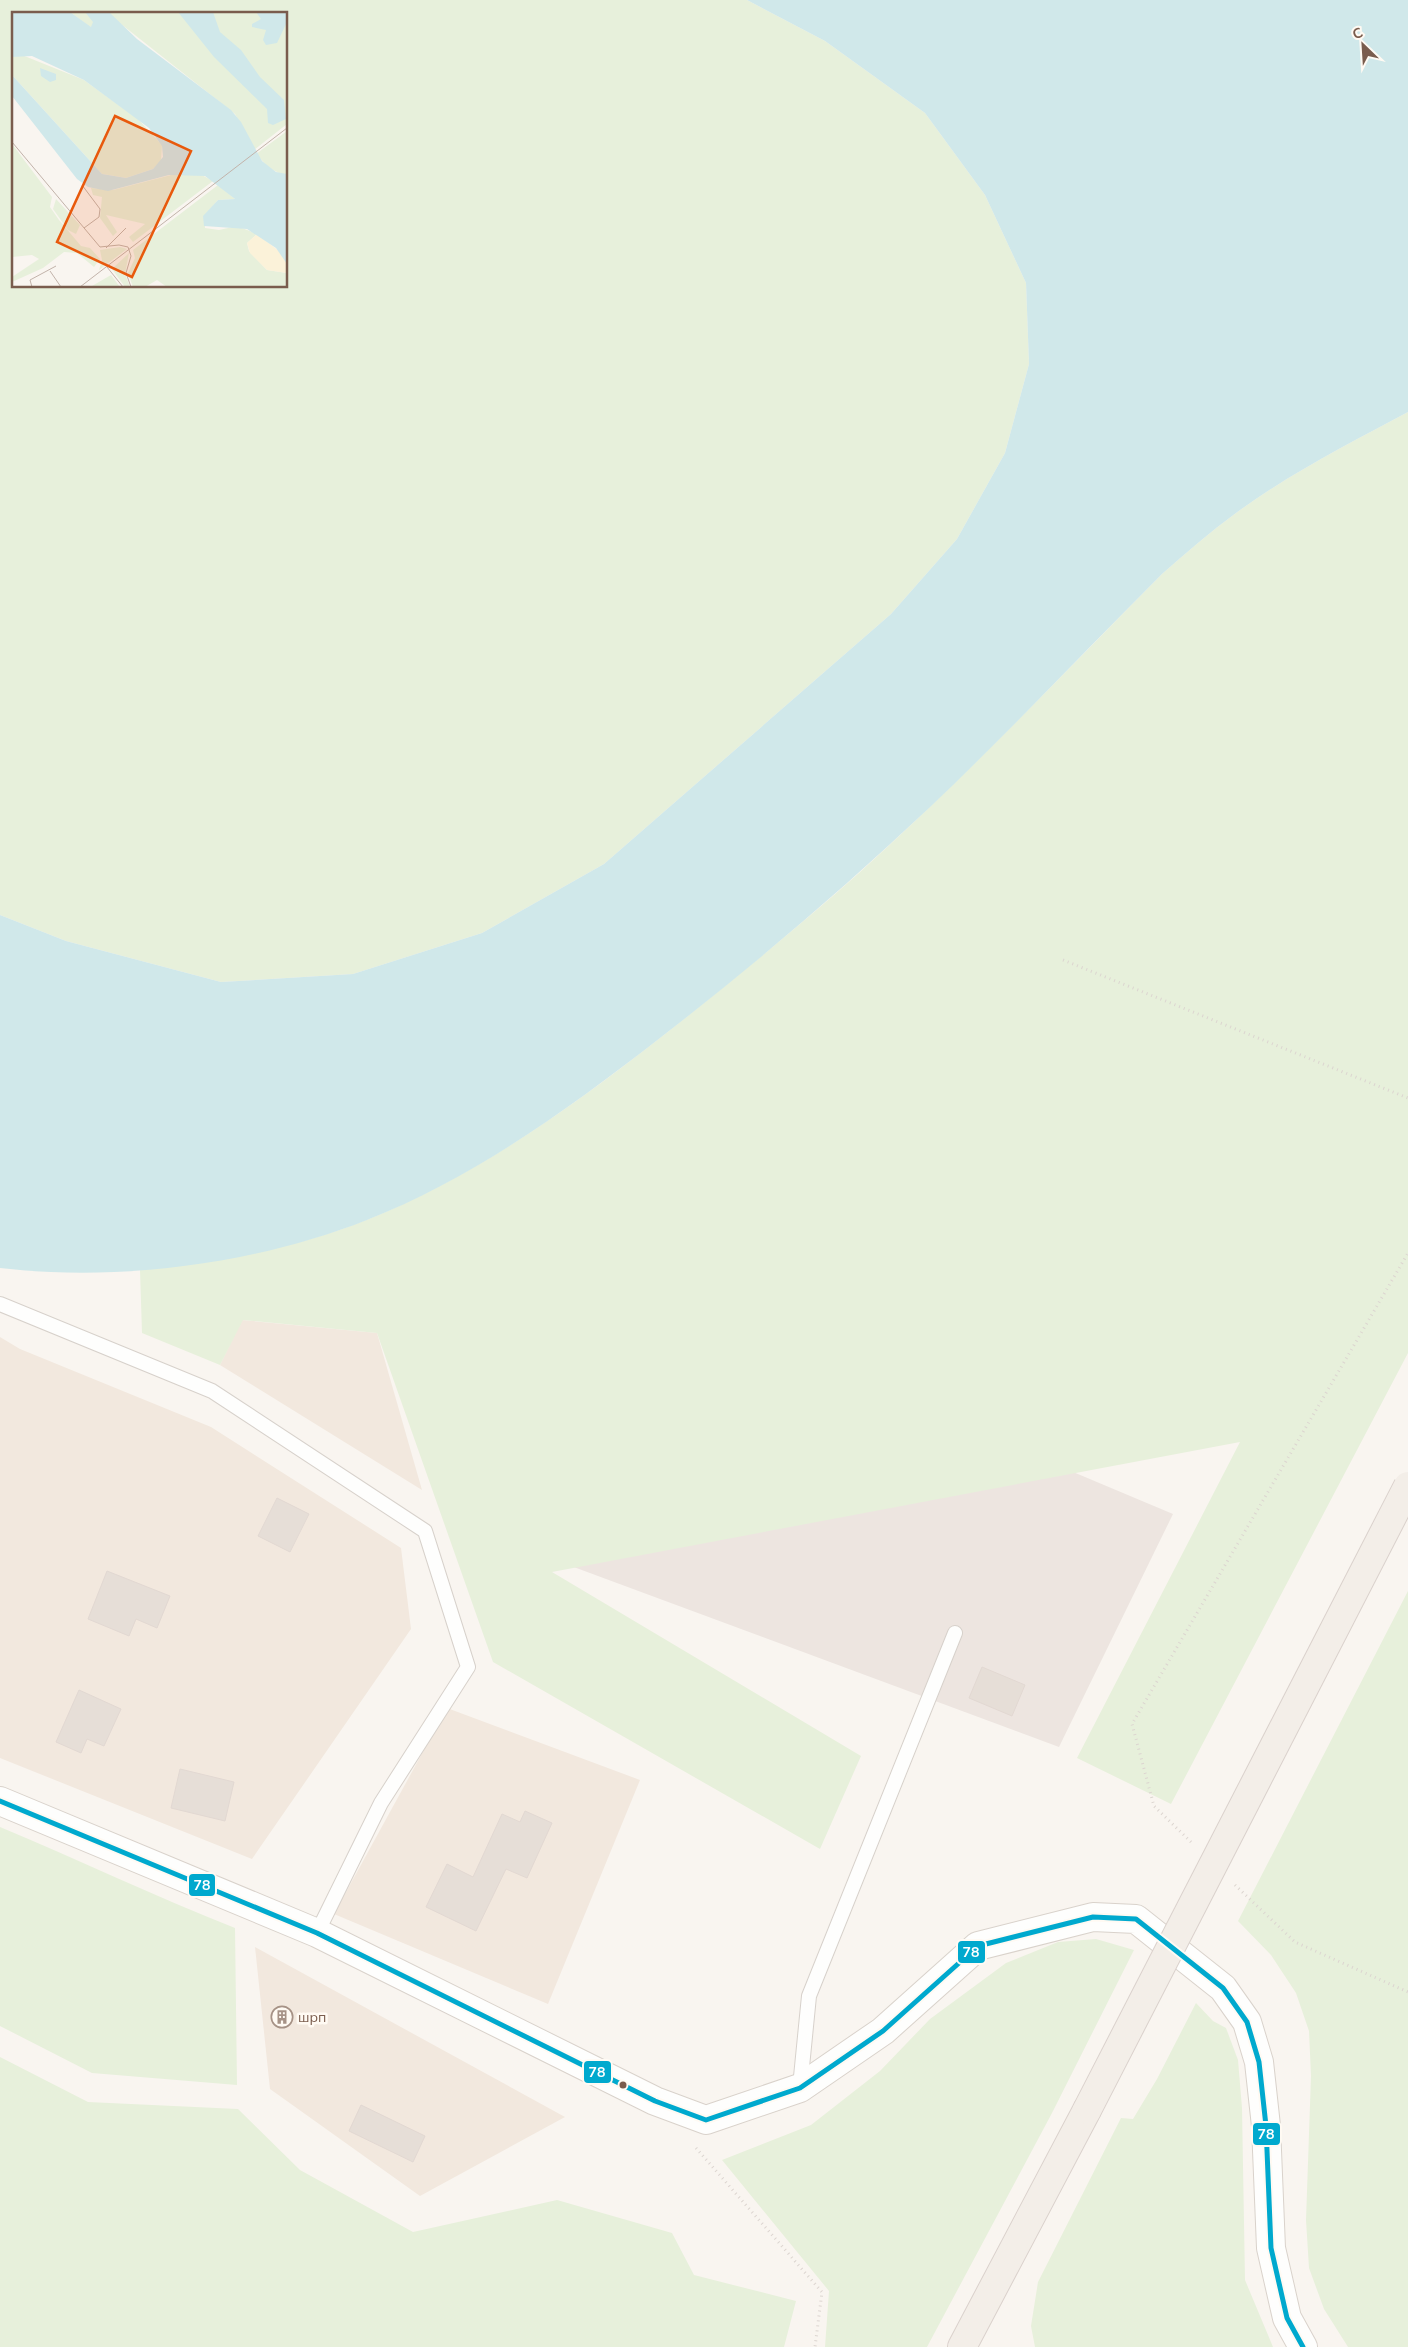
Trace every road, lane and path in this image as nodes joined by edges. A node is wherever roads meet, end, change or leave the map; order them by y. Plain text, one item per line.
1 (1064, 960) dead end
2 (1408, 1098) edge
3 (1408, 1253) edge
4 (0, 1304) edge
5 (1408, 1486) edge
6 (956, 1634) dead end
7 (0, 1802) edge
8 (1196, 1847) dead end
9 (1231, 1881) dead end
10 (317, 1933) junction
11 (1408, 1992) edge
12 (800, 2088) junction
13 (693, 2145) dead end
14 (815, 2347) edge
15 (962, 2347) edge
16 (1303, 2347) edge

1 - 2 path
3 - 8 path
4 - 10 lane
5 - 15 main road, bridge
6 - 12 lane
7 - 10 street
9 - 11 path
10 - 12 street
12 - 16 street
13 - 14 path

